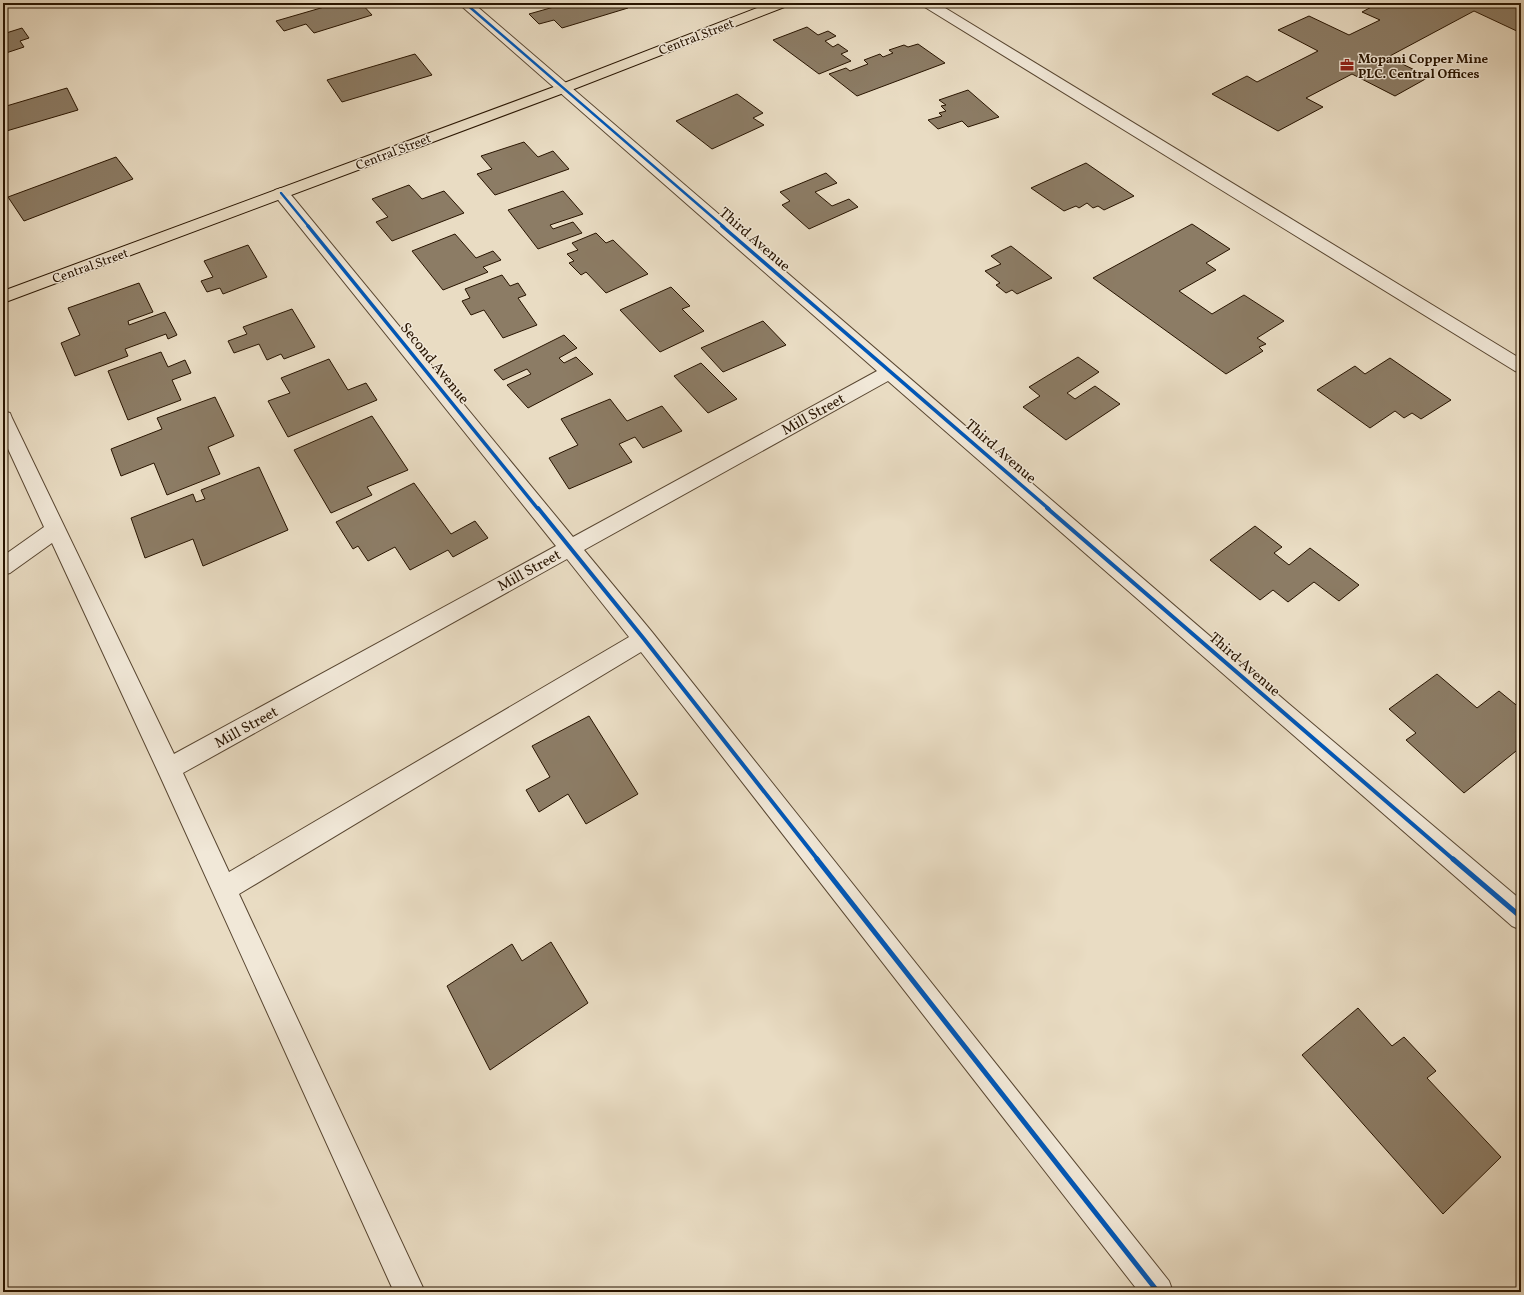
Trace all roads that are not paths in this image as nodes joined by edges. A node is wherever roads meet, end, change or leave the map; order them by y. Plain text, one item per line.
1 (465, 3) edge
2 (782, 3) edge
3 (928, 3) edge
4 (564, 88) junction
5 (281, 193) junction
6 (3, 297) edge
7 (1521, 366) edge
8 (891, 371) junction
9 (3, 418) edge
10 (55, 530) junction
11 (570, 547) junction
12 (3, 567) edge
13 (644, 639) junction
14 (169, 770) junction
15 (224, 889) junction
16 (1521, 917) edge
17 (410, 1292) edge
18 (1158, 1292) edge

1 - 4 street, Third Avenue
2 - 4 main road, Central Street
3 - 7 street
4 - 5 main road, Central Street
4 - 8 street, Third Avenue
5 - 6 main road, Central Street
5 - 11 street, Second Avenue
8 - 11 street, Mill Street
8 - 16 street, Third Avenue
9 - 10 street
10 - 12 street
10 - 14 street
11 - 13 street, Second Avenue
11 - 14 street, Mill Street
13 - 15 street
13 - 18 street, Second Avenue
14 - 15 street
15 - 17 street

